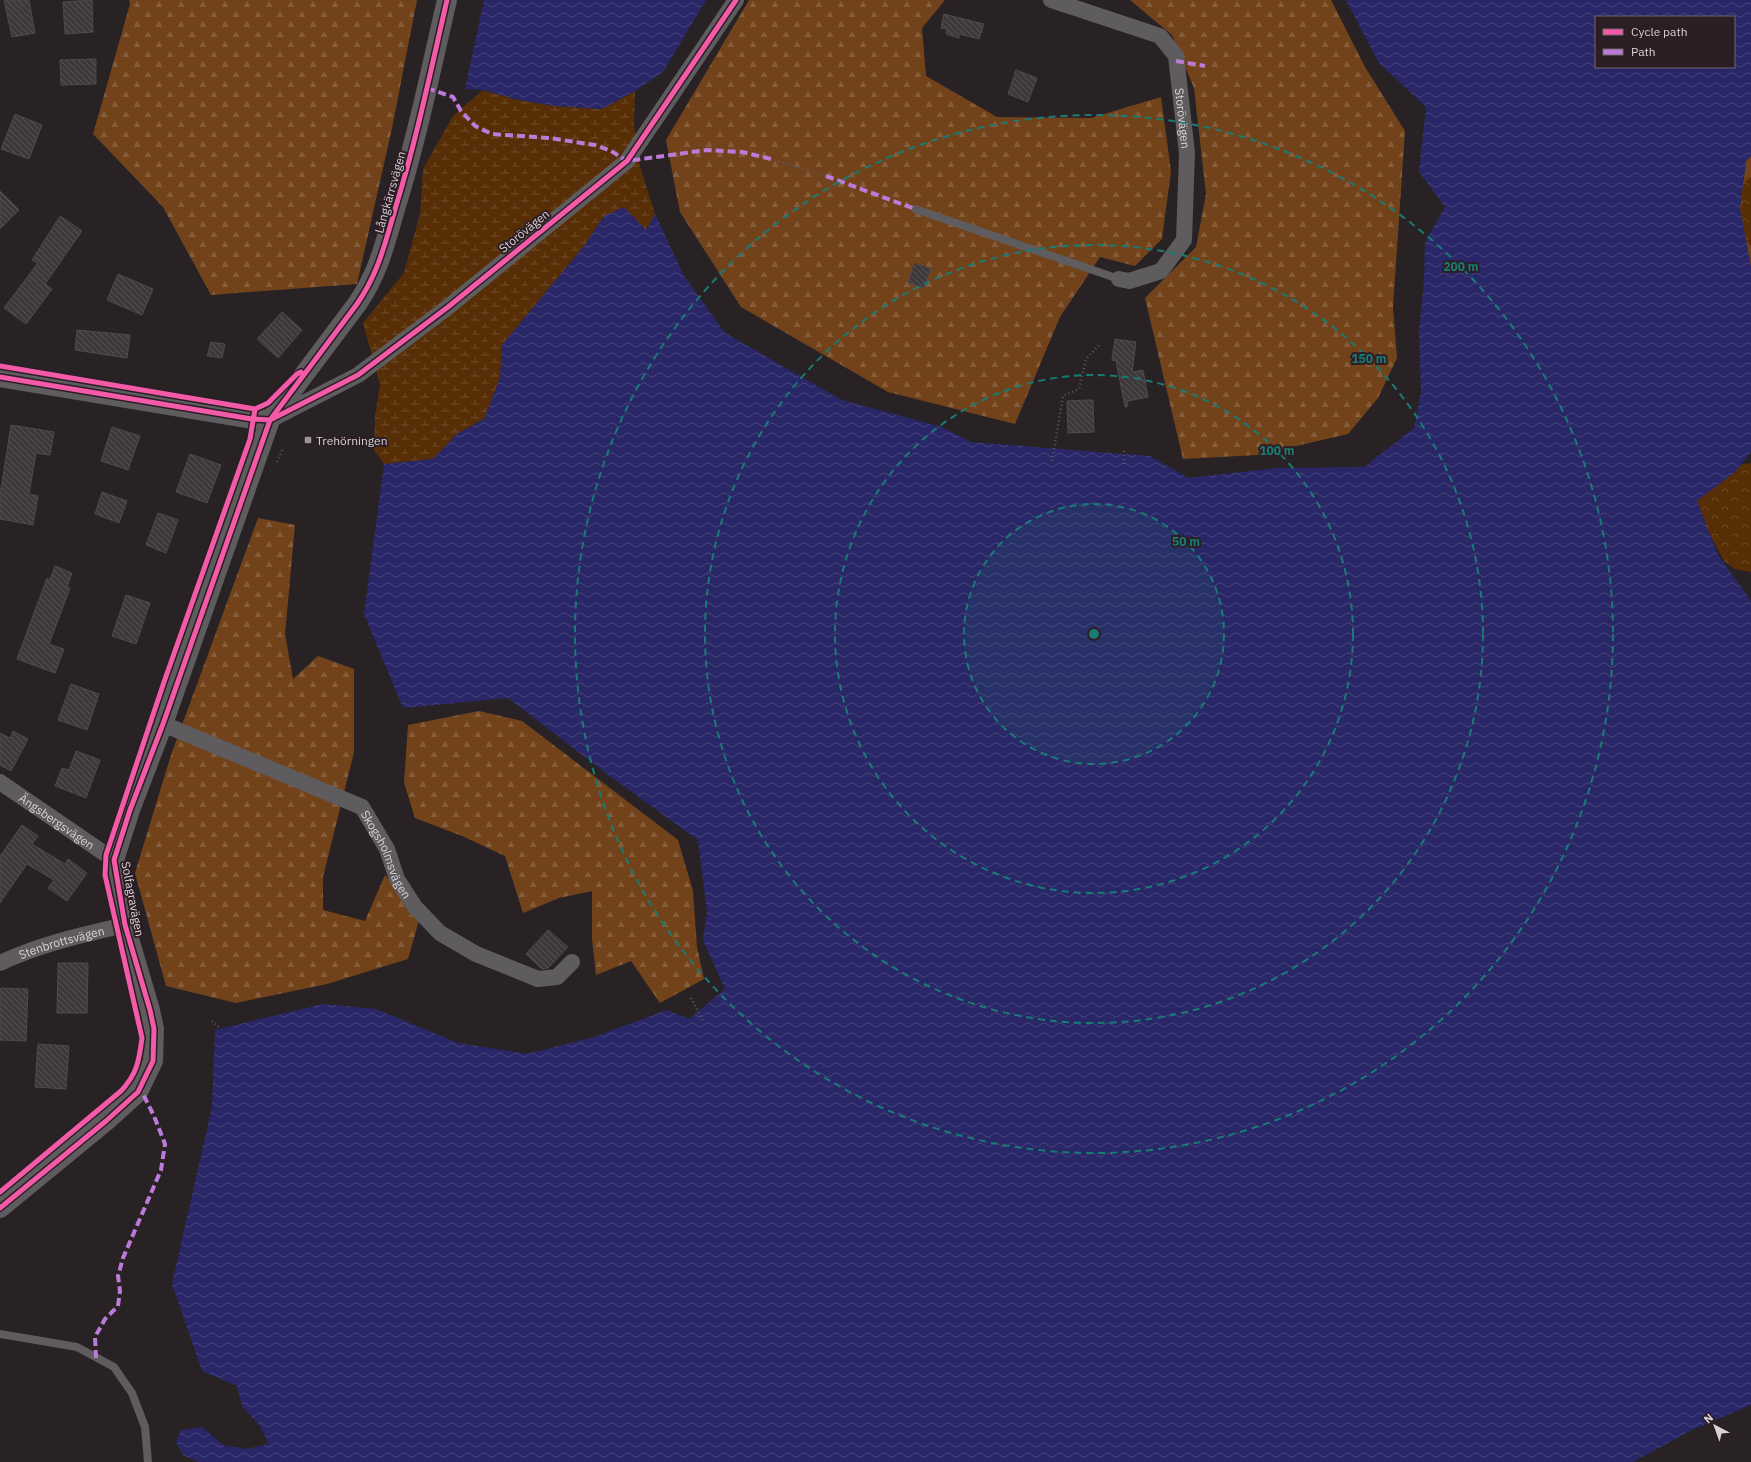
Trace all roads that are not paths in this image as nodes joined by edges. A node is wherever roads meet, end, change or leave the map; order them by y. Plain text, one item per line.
1 (447, 0) edge
2 (736, 0) edge
3 (1051, 0) edge
4 (915, 209) dead end
5 (1119, 279) joint
6 (307, 370) joint
7 (0, 377) edge
8 (270, 420) junction
9 (163, 724) junction
10 (0, 782) edge
11 (114, 860) junction
12 (125, 925) junction
13 (572, 962) dead end
14 (0, 963) edge
15 (0, 1208) edge
16 (0, 1334) edge
17 (148, 1462) edge

1 - 6 street, Långkärrsvägen
2 - 8 street, Storövägen
3 - 5 street, Storövägen
4 - 5 lane
6 - 8 street, Solfagravägen
7 - 8 street
8 - 9 street, Solfagravägen
9 - 11 street, Solfagravägen
9 - 13 street, Skogsholmsvägen
10 - 11 street, Ängsbergsvägen
11 - 12 street, Solfagravägen
12 - 14 street, Stenbrottsvägen
12 - 15 street, Solfagravägen
16 - 17 lane

